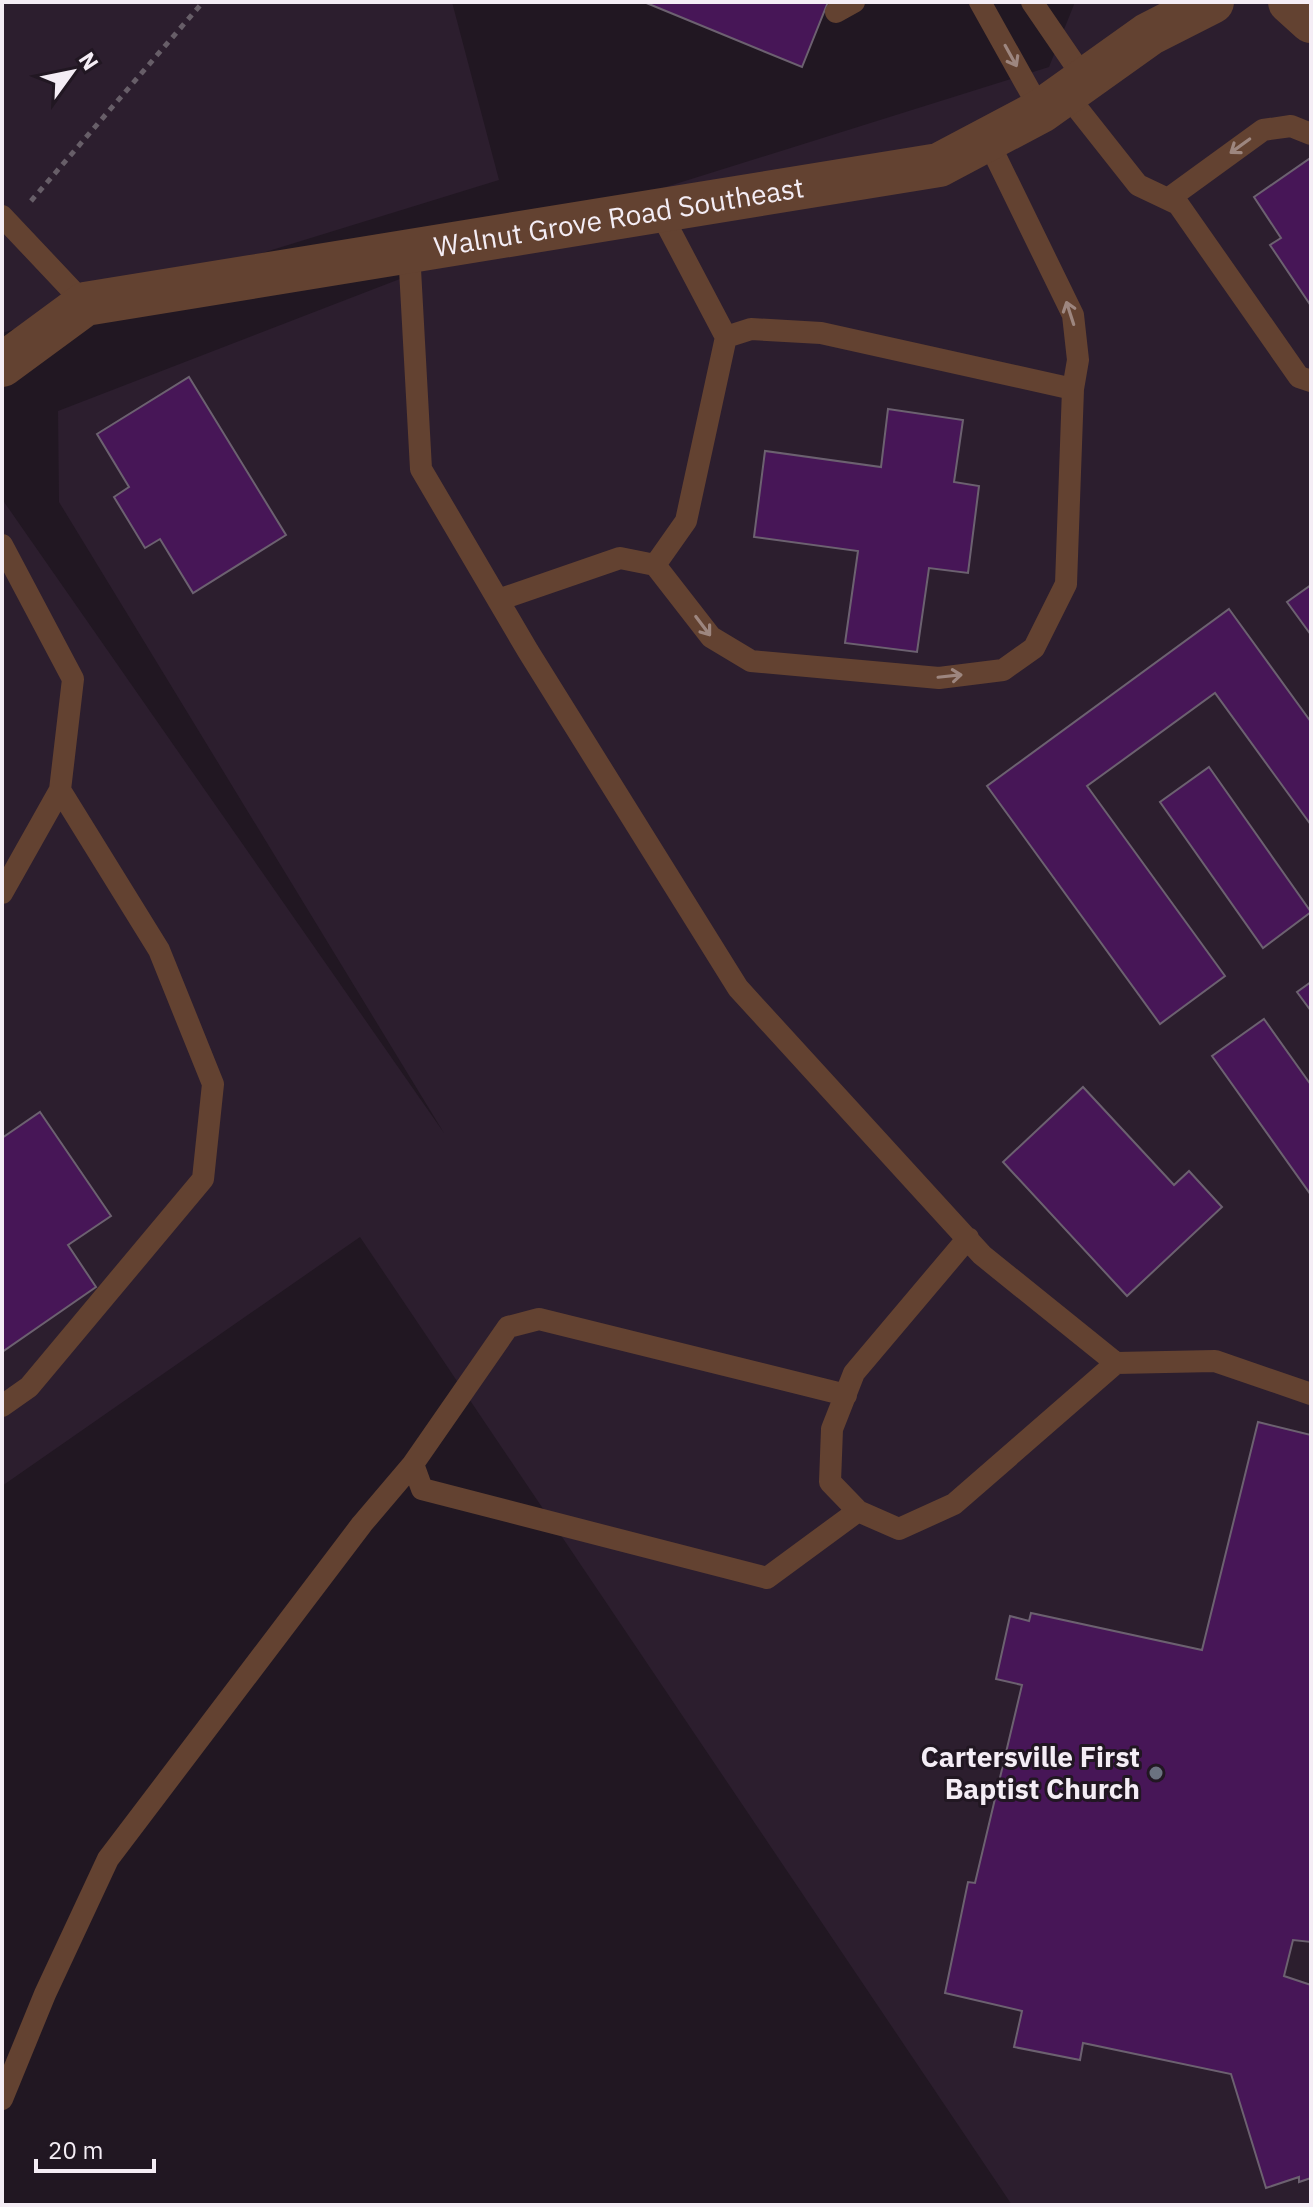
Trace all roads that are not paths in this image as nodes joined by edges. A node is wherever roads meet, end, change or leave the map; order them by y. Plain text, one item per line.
1 (980, 2) edge
2 (1032, 2) edge
3 (1212, 2) edge
4 (1290, 2) edge
5 (1311, 21) edge
6 (1065, 95) junction
7 (1311, 134) edge
8 (986, 137) junction
9 (1168, 199) junction
10 (659, 210) junction
11 (6, 220) edge
12 (409, 251) junction
13 (85, 304) junction
14 (726, 337) junction
15 (2, 365) edge
16 (1311, 381) edge
17 (1073, 389) junction
18 (2, 545) edge
19 (655, 565) junction
20 (498, 600) junction
21 (60, 790) junction
22 (2, 893) edge
23 (968, 1238) junction
24 (1116, 1363) junction
25 (1311, 1394) edge
26 (846, 1395) junction
27 (2, 1406) edge
28 (413, 1464) junction
29 (858, 1511) junction
30 (2, 2099) edge

1 -> 6 lane
2 - 6 lane
3 - 6 street, Walnut Grove Road Southeast
4 - 5 street
6 - 8 street, Walnut Grove Road Southeast
6 - 9 lane
7 -> 9 lane
8 - 10 street, Walnut Grove Road Southeast
17 -> 8 lane
9 - 16 lane
10 - 12 street, Walnut Grove Road Southeast
10 - 14 lane
11 - 13 lane
12 - 13 street, Walnut Grove Road Southeast
12 - 20 lane
13 - 15 street, Walnut Grove Road Southeast
14 - 17 lane
14 - 19 lane
19 -> 17 lane
18 - 21 lane
19 - 20 lane
20 - 23 lane
21 - 22 lane
21 - 27 lane
23 - 24 lane
23 - 26 lane
24 - 25 lane
24 - 29 lane
26 - 28 lane
26 - 29 lane
28 - 29 lane
28 - 30 lane

